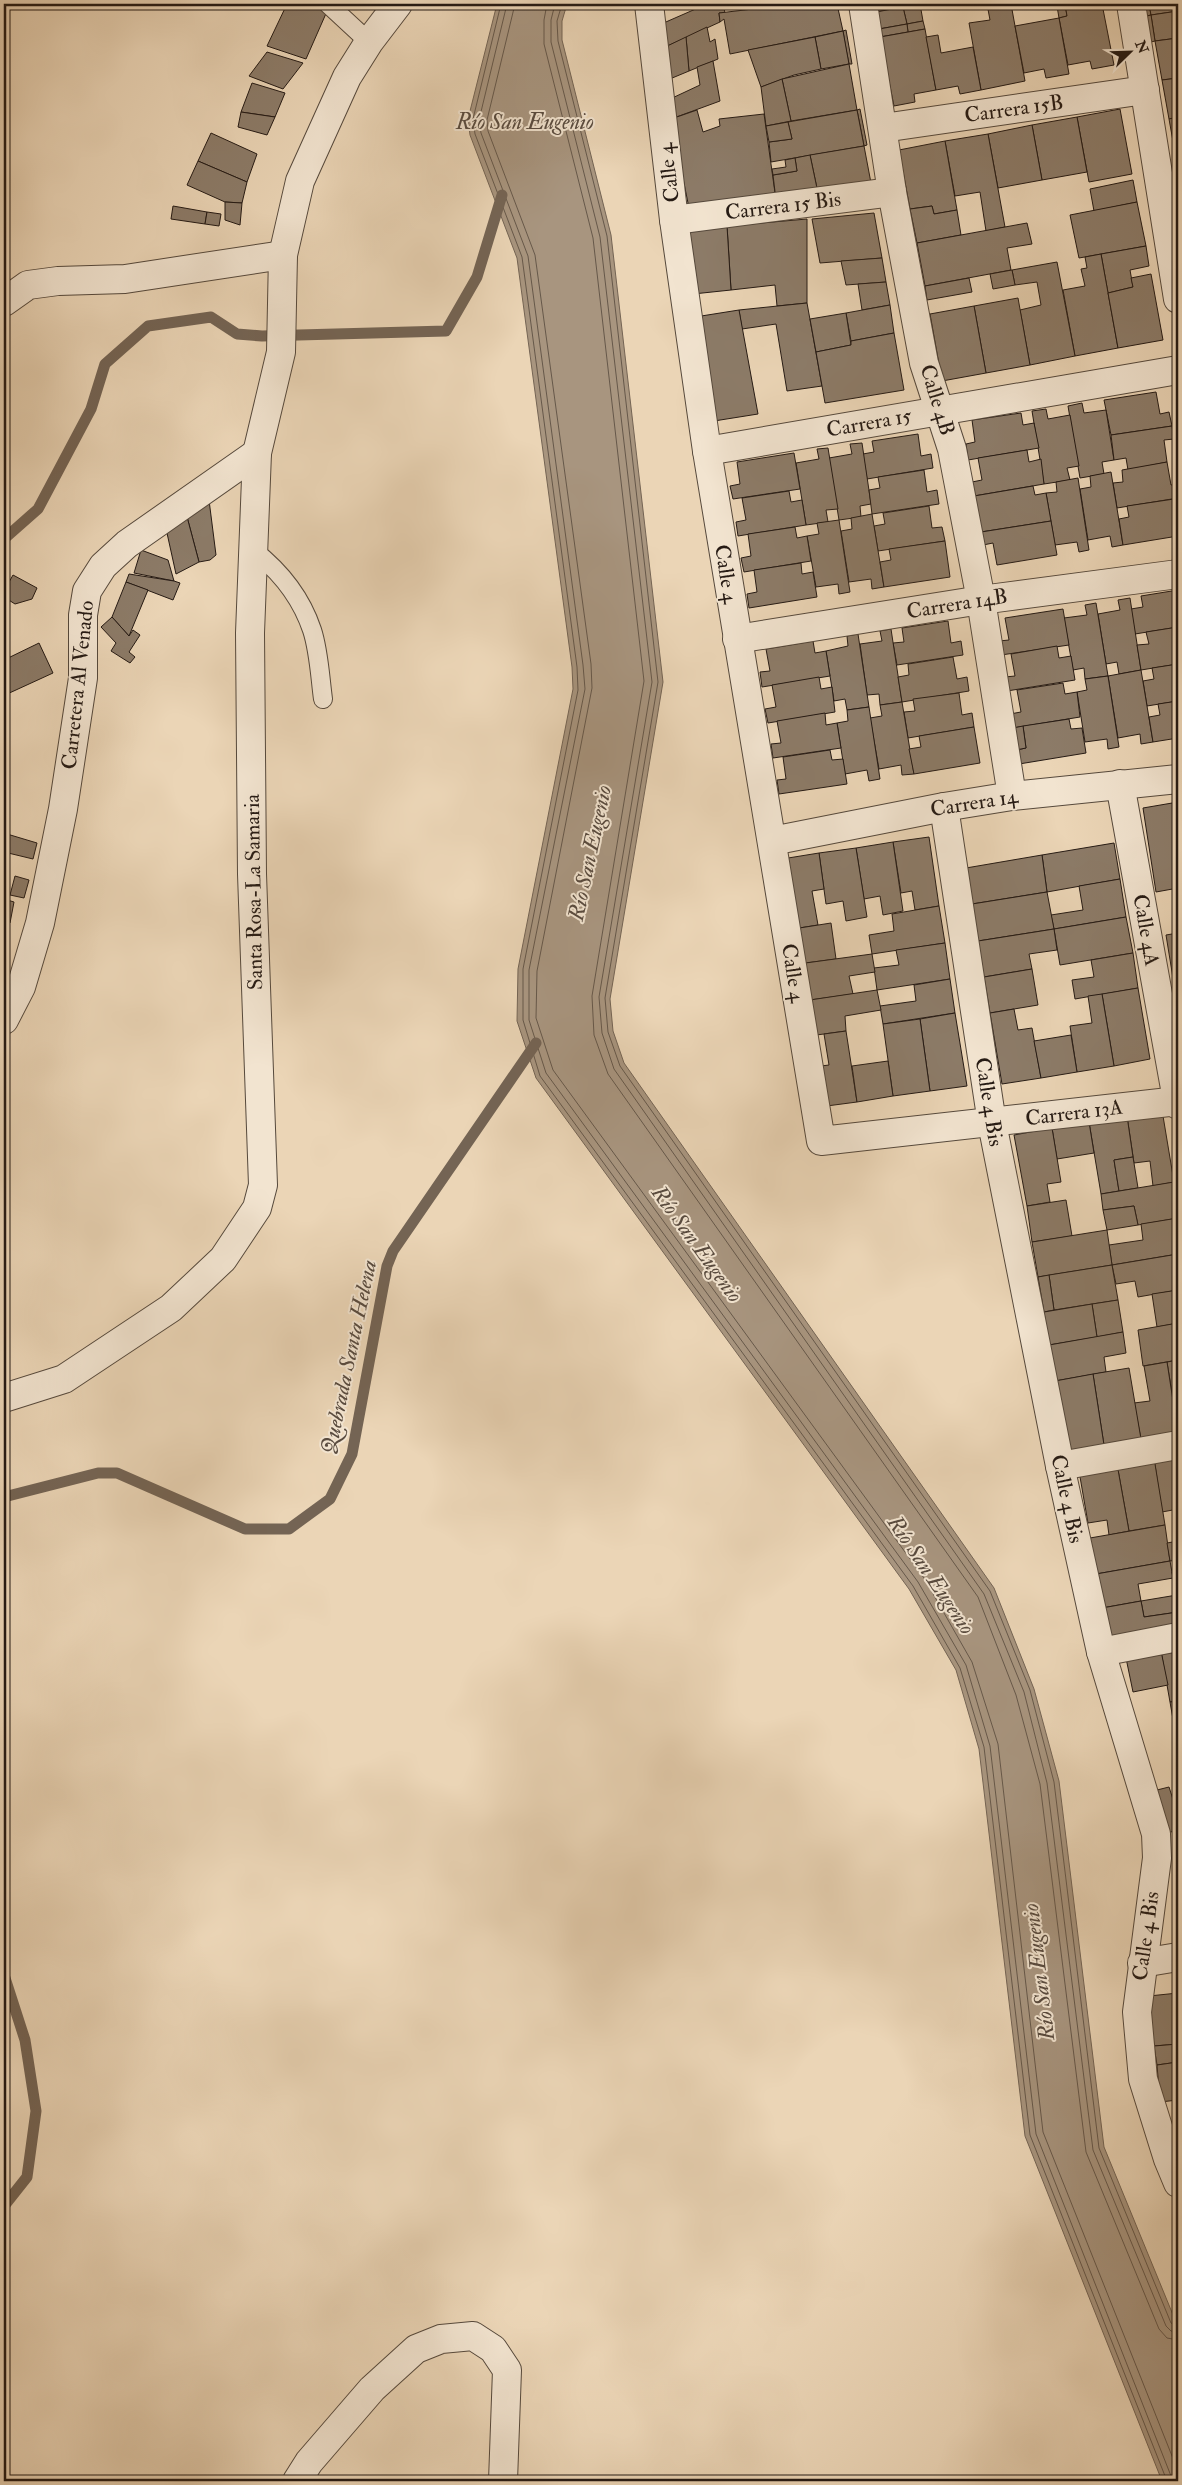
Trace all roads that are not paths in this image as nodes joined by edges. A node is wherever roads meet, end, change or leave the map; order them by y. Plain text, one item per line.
1 (328, 4) edge
2 (398, 4) edge
3 (649, 4) edge
4 (863, 4) edge
5 (1131, 4) edge
6 (369, 42) junction
7 (1145, 90) junction
8 (883, 128) junction
9 (892, 192) junction
10 (674, 220) junction
11 (1172, 222) edge
12 (282, 255) junction
13 (1178, 300) edge
14 (4, 302) edge
15 (1178, 370) edge
16 (940, 412) junction
17 (707, 451) junction
18 (257, 453) junction
19 (253, 550) junction
20 (1178, 574) edge
21 (981, 600) junction
22 (736, 639) junction
23 (323, 699) dead end
24 (1178, 779) edge
25 (1120, 784) junction
26 (1012, 796) junction
27 (944, 807) junction
28 (772, 841) junction
29 (4, 1020) edge
30 (1178, 1103) edge
31 (992, 1123) junction
32 (821, 1141) joint
33 (4, 1398) edge
34 (1178, 1445) edge
35 (1060, 1466) junction
36 (1178, 1637) edge
37 (1101, 1652) junction
38 (1178, 1957) edge
39 (1142, 1963) junction
40 (1175, 2165) edge
41 (297, 2481) edge
42 (503, 2481) edge

1 - 6 lane
2 - 6 street, Santa Rosa-La Samaria
3 - 10 street, Calle 4
4 - 8 street, Calle 4B
5 - 7 street
6 - 12 street, Santa Rosa-La Samaria
7 - 8 street, Carrera 15B
7 - 11 street
8 - 9 street, Calle 4B
9 - 10 street, Carrera 15 Bis
9 - 16 street, Calle 4B
10 - 17 street, Calle 4
11 - 13 street
12 - 14 street
12 - 18 street, Santa Rosa-La Samaria
15 - 16 street, Carrera 15
16 - 17 street, Carrera 15
16 - 21 street, Calle 4B
17 - 22 street, Calle 4
18 - 19 street, Santa Rosa-La Samaria
18 - 29 street, Carretera Al Venado
19 - 23 lane
19 - 33 street, Santa Rosa-La Samaria
20 - 21 street, Carrera 14B
21 - 22 street, Carrera 14B
21 - 26 street, Calle 4B
22 - 28 street, Calle 4
24 - 25 street, Carrera 14
25 - 26 street, Carrera 14
25 - 30 street, Calle 4A
26 - 27 street, Carrera 14
27 - 28 street, Carrera 14
27 - 31 street, Calle 4 Bis
28 - 32 street, Calle 4
30 - 31 street, Carrera 13A
31 - 32 street, Carrera 13A
31 - 35 street, Calle 4 Bis
34 - 35 street
35 - 37 street, Calle 4 Bis
36 - 37 street
37 - 39 street, Calle 4 Bis
38 - 39 street
39 - 40 street, Calle 4 Bis
41 - 42 street

